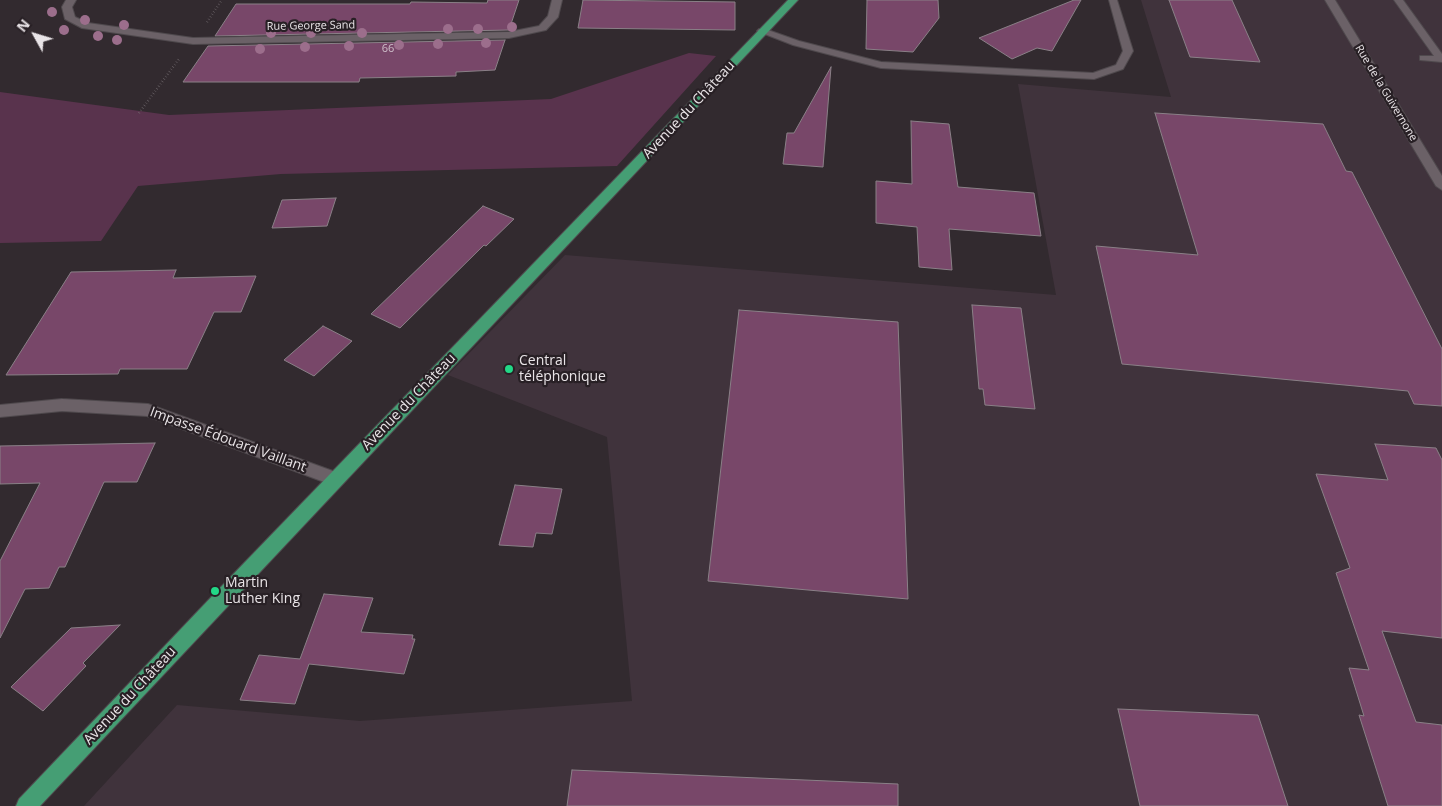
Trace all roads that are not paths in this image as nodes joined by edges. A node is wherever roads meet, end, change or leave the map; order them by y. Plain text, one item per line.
1 (71, 0) edge
2 (557, 0) edge
3 (793, 0) edge
4 (1113, 0) edge
5 (1330, 0) edge
6 (1398, 0) edge
7 (762, 31) junction
8 (1423, 58) dead end
9 (1441, 59) edge
10 (1442, 186) edge
11 (0, 411) edge
12 (335, 479) junction
13 (26, 806) edge

1 - 2 street, Rue George Sand
3 - 7 main road, Avenue du Château
4 - 7 lane
5 - 10 street, Rue de la Guivernone
6 - 9 lane
7 - 12 main road, Avenue du Château
8 - 9 lane
11 - 12 street, Impasse Édouard Vaillant
12 - 13 main road, Avenue du Château

